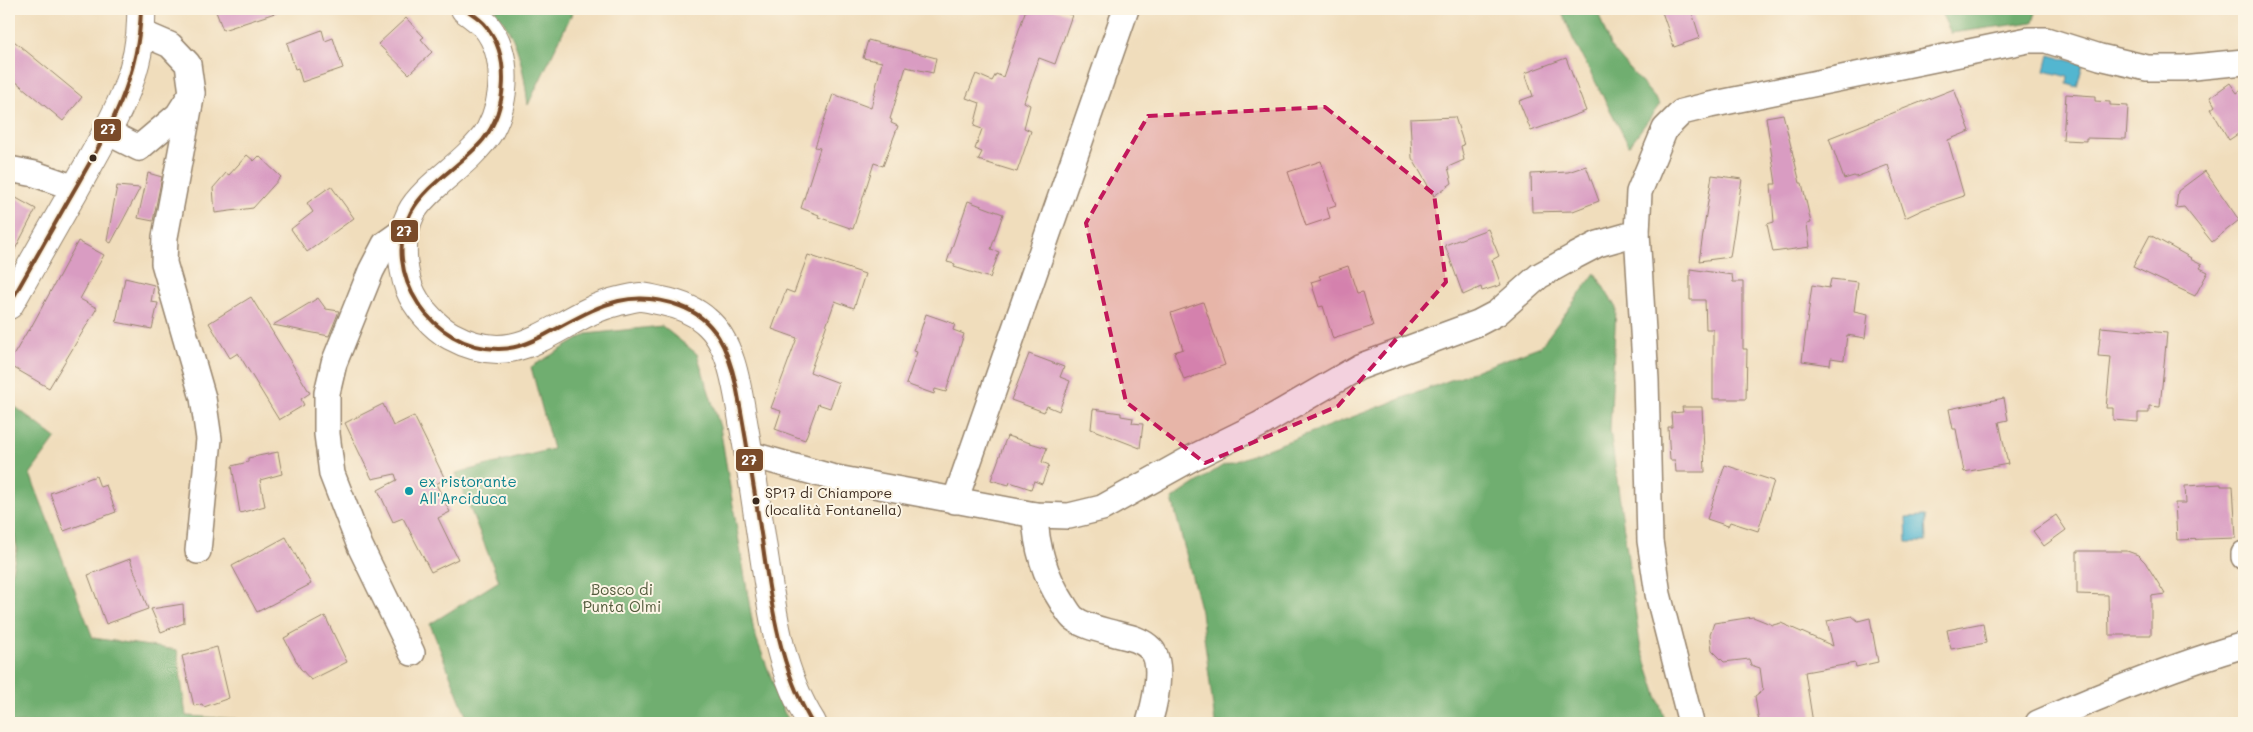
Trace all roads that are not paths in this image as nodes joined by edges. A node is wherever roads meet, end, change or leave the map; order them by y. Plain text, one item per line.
1 (465, 9) edge
2 (1126, 9) edge
3 (141, 21) edge
4 (2244, 62) edge
5 (192, 93) junction
6 (107, 132) junction
7 (9, 152) edge
8 (9, 169) edge
9 (35, 174) junction
10 (75, 188) junction
11 (406, 229) junction
12 (1637, 233) junction
13 (9, 305) edge
14 (748, 454) junction
15 (955, 501) junction
16 (1036, 515) junction
17 (198, 551) dead end
18 (2244, 645) edge
19 (412, 654) dead end
20 (812, 723) edge
21 (1149, 723) edge
22 (1691, 723) edge
23 (2038, 723) edge

1 - 11 street
2 - 15 street
3 - 5 street
3 - 6 street
4 - 12 street
5 - 6 street
5 - 17 street
6 - 10 street
7 - 9 street
8 - 9 street
9 - 10 street
10 - 13 street
11 - 14 street
11 - 19 street
12 - 16 street
12 - 22 street
14 - 15 street
14 - 20 street
15 - 16 street
16 - 21 street
18 - 23 street

